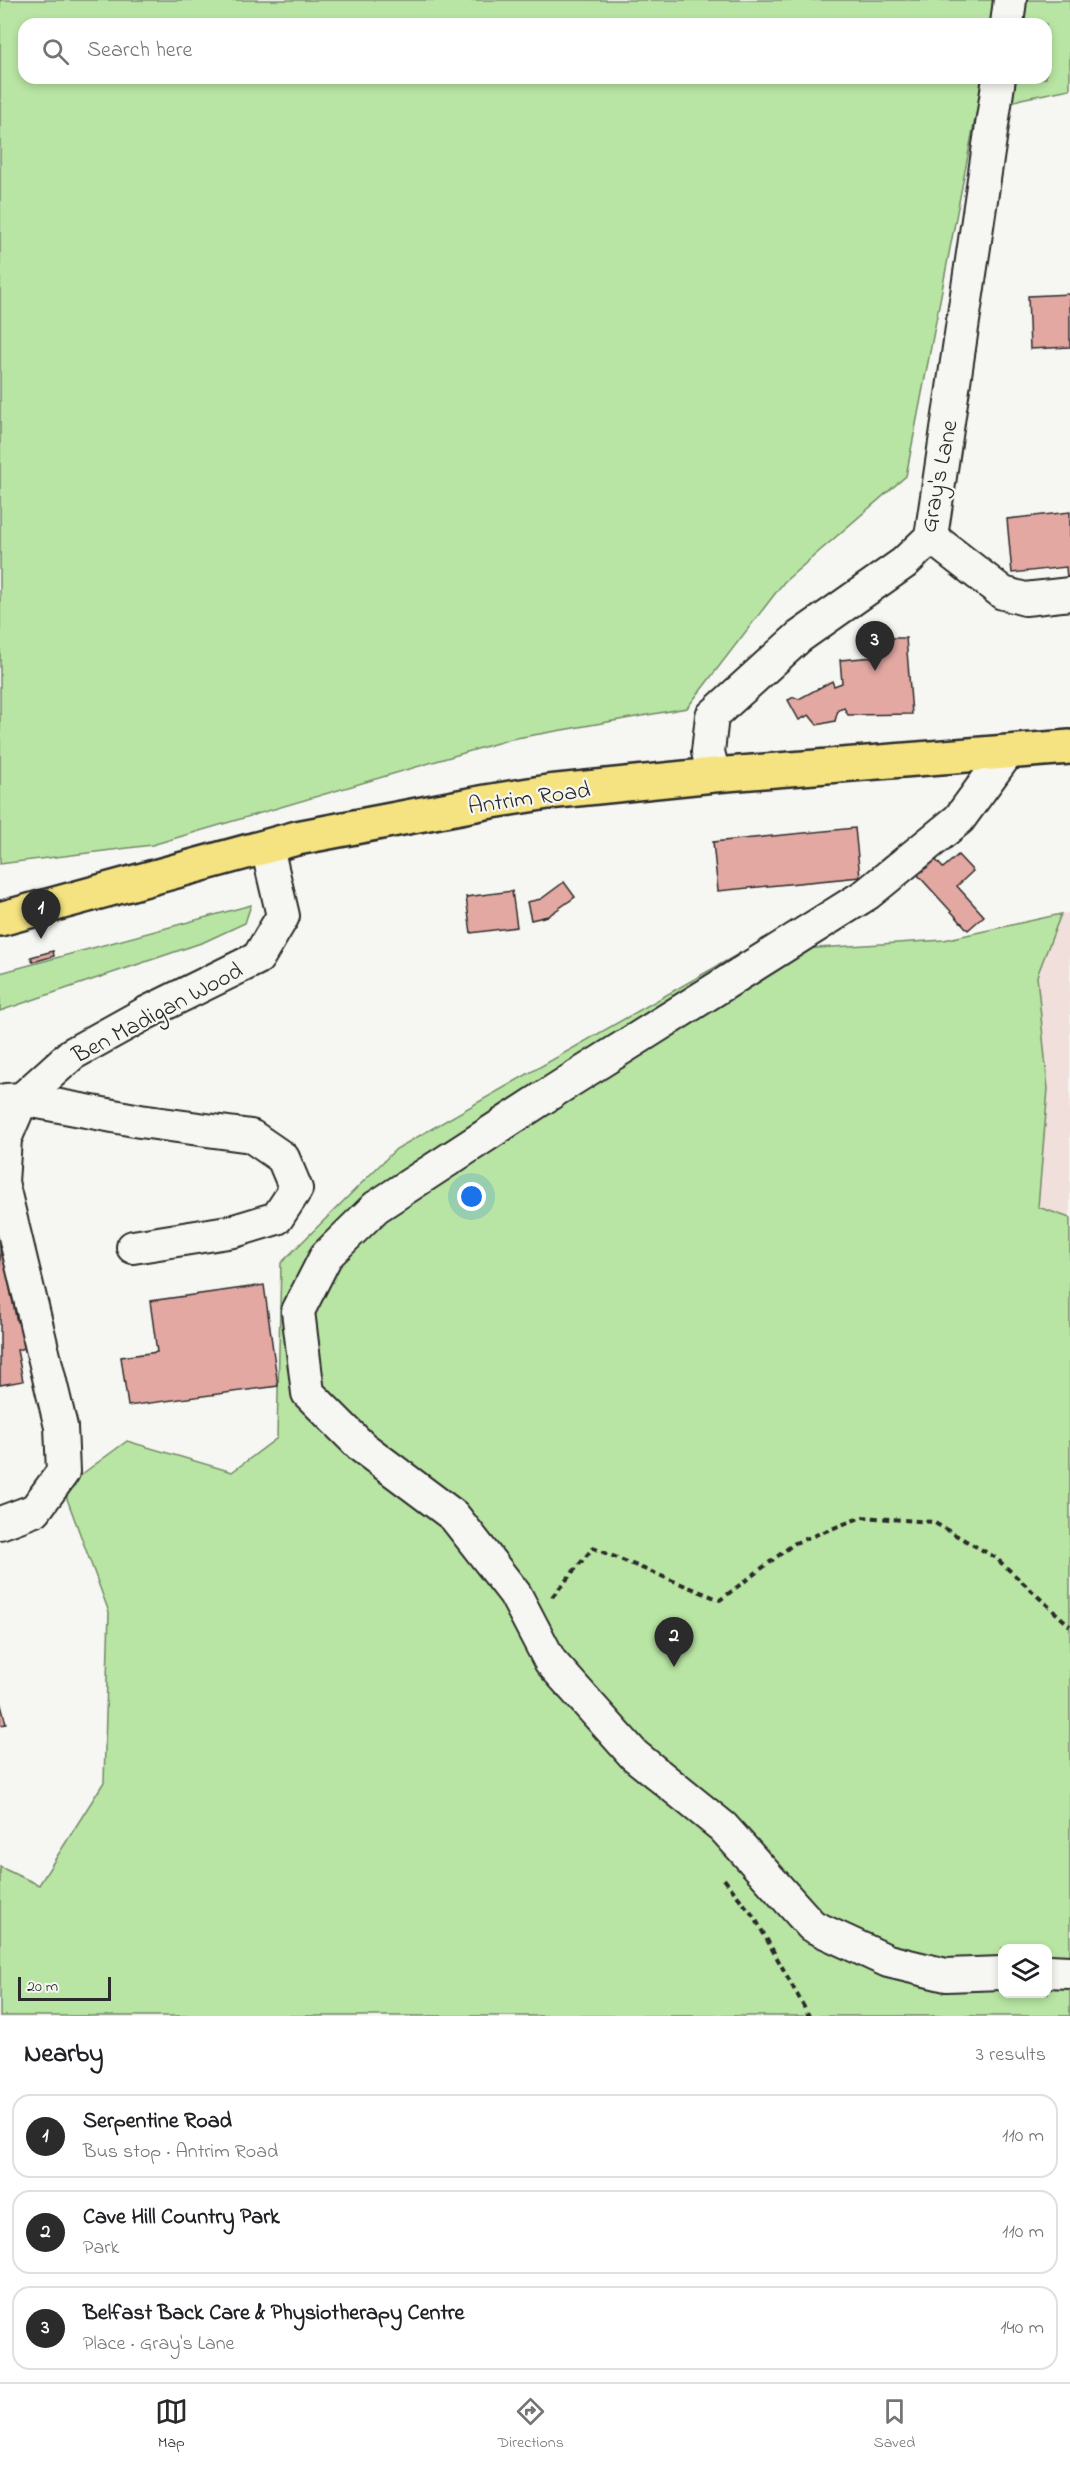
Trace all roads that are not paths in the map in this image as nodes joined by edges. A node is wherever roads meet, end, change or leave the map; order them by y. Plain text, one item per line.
1 (1010, 0) edge
2 (1008, 18) edge
3 (998, 84) edge
4 (931, 537) junction
5 (1070, 594) edge
6 (1070, 747) edge
7 (1008, 752) junction
8 (714, 775) junction
9 (267, 847) junction
10 (0, 919) edge
11 (11, 1100) edge
12 (133, 1247) dead end
13 (0, 1523) edge
14 (1052, 1971) edge
15 (1070, 1972) edge
16 (998, 1973) edge

1 - 2 street
3 - 4 street, Gray's Lane
4 - 5 street
4 - 8 street, Gray's Lane
6 - 7 main road, Antrim Road
7 - 8 main road, Antrim Road
7 - 16 street
8 - 9 main road, Antrim Road
9 - 10 main road, Antrim Road
9 - 11 street, Ben Madigan Wood
11 - 12 street
11 - 13 street, Ben Madigan Wood
14 - 15 street

